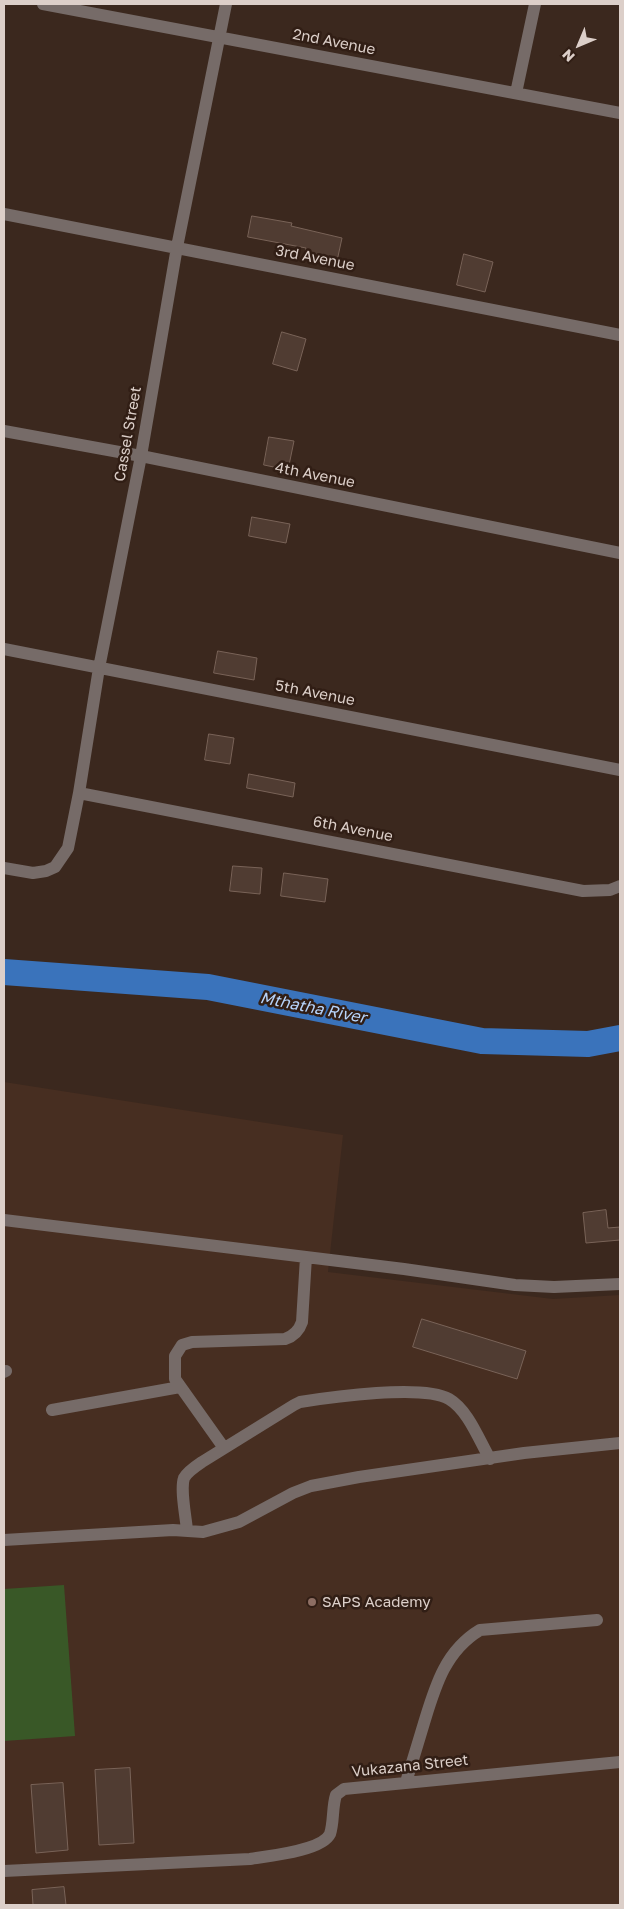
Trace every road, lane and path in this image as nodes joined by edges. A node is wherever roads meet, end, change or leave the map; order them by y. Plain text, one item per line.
1 (43, 4) edge
2 (226, 4) edge
3 (535, 4) edge
4 (220, 38) junction
5 (516, 93) junction
6 (620, 113) edge
7 (4, 214) edge
8 (177, 247) junction
9 (620, 335) edge
10 (4, 431) edge
11 (141, 456) junction
12 (620, 553) edge
13 (4, 649) edge
14 (99, 668) junction
15 (620, 770) edge
16 (79, 793) junction
17 (4, 868) edge
18 (620, 886) edge
19 (4, 1220) edge
20 (306, 1257) junction
21 (620, 1284) edge
22 (180, 1387) junction
23 (52, 1410) dead end
24 (620, 1443) edge
25 (224, 1448) junction
26 (490, 1459) junction
27 (187, 1530) junction
28 (4, 1540) edge
29 (597, 1620) dead end
30 (620, 1762) edge
31 (406, 1782) junction
32 (4, 1871) edge

1 - 4 street, 2nd Avenue
2 - 4 street, Cassel Street
3 - 5 street
4 - 5 street, 2nd Avenue
4 - 8 street, Cassel Street
5 - 6 street, 2nd Avenue
7 - 8 street, 3rd Avenue
8 - 9 street, 3rd Avenue
8 - 11 street, Cassel Street
10 - 11 street, 4th Avenue
11 - 12 street, 4th Avenue
11 - 14 street, Cassel Street
13 - 14 street, 5th Avenue
14 - 15 street, 5th Avenue
14 - 16 street, Cassel Street
16 - 17 street, Cassel Street
16 - 18 street, 6th Avenue
19 - 20 street
20 - 21 street
20 - 22 street
22 - 23 street
22 - 25 street
24 - 26 street
25 - 26 street
25 - 27 street
26 - 27 street
27 - 28 street
29 - 31 street
30 - 31 street, Vukazana Street
31 - 32 street, Vukazana Street

